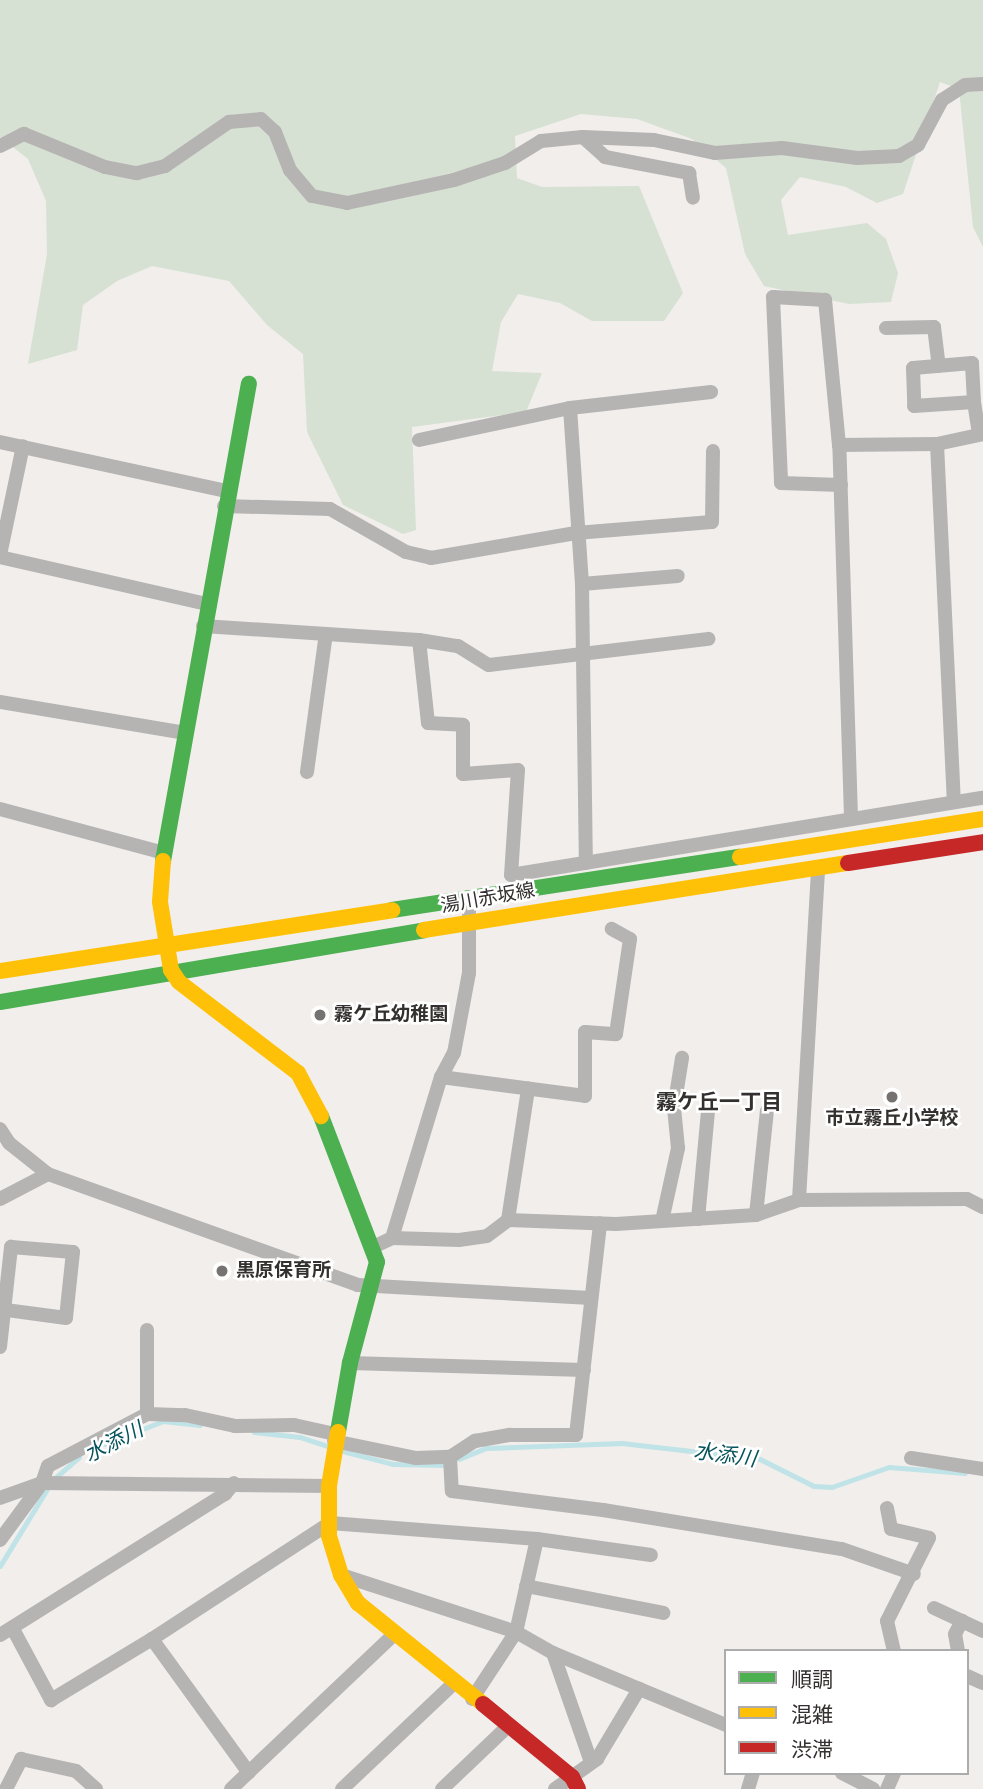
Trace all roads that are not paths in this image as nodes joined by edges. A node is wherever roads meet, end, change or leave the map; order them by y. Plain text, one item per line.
1 (983, 84) edge
2 (583, 137) junction
3 (0, 146) edge
4 (693, 198) dead end
5 (886, 328) dead end
6 (940, 366) junction
7 (249, 384) dead end
8 (711, 392) dead end
9 (974, 402) junction
10 (570, 408) junction
11 (981, 434) edge
12 (419, 440) dead end
13 (0, 442) edge
14 (937, 444) junction
15 (839, 445) junction
16 (23, 446) junction
17 (713, 451) dead end
18 (841, 485) junction
19 (225, 499) junction
20 (576, 533) junction
21 (0, 556) edge
22 (678, 576) dead end
23 (582, 584) junction
24 (207, 604) junction
25 (203, 626) junction
26 (326, 634) junction
27 (708, 639) dead end
28 (419, 640) junction
29 (582, 654) junction
30 (0, 702) edge
31 (184, 733) junction
32 (307, 772) dead end
33 (983, 798) edge
34 (954, 802) junction
35 (0, 809) edge
36 (851, 817) junction
37 (983, 819) edge
38 (983, 842) edge
39 (164, 853) junction
40 (586, 863) junction
41 (818, 868) junction
42 (470, 898) junction
43 (471, 924) junction
44 (612, 929) dead end
45 (169, 946) junction
46 (172, 970) junction
47 (0, 971) edge
48 (0, 1002) edge
49 (682, 1058) dead end
50 (441, 1077) junction
51 (528, 1089) junction
52 (708, 1111) dead end
53 (767, 1111) dead end
54 (0, 1129) edge
55 (48, 1174) junction
56 (0, 1199) edge
57 (799, 1200) junction
58 (983, 1207) edge
59 (756, 1215) junction
60 (698, 1219) junction
61 (508, 1220) junction
62 (662, 1221) junction
63 (600, 1223) junction
64 (392, 1238) junction
65 (373, 1247) junction
66 (375, 1283) junction
67 (591, 1298) junction
68 (6, 1310) junction
69 (147, 1330) dead end
70 (0, 1347) edge
71 (350, 1363) junction
72 (584, 1370) junction
73 (147, 1414) junction
74 (334, 1437) junction
75 (450, 1457) junction
76 (911, 1458) dead end
77 (983, 1469) edge
78 (42, 1483) junction
79 (234, 1483) junction
80 (329, 1486) junction
81 (0, 1497) edge
82 (887, 1508) dead end
83 (330, 1523) junction
84 (537, 1539) junction
85 (0, 1540) edge
86 (651, 1555) dead end
87 (914, 1574) junction
88 (341, 1575) junction
89 (526, 1586) junction
90 (934, 1608) dead end
91 (663, 1613) dead end
92 (962, 1621) junction
93 (983, 1631) edge
94 (7, 1632) edge
95 (516, 1632) junction
96 (393, 1635) junction
97 (152, 1639) junction
98 (894, 1649) edge
99 (958, 1649) edge
100 (552, 1653) junction
101 (453, 1684) junction
102 (639, 1689) junction
103 (472, 1699) junction
104 (724, 1724) edge
105 (506, 1728) junction
106 (591, 1762) junction
107 (249, 1773) junction
108 (846, 1775) edge
109 (575, 1783) edge
110 (6, 1789) edge
111 (96, 1789) edge
112 (231, 1789) edge
113 (342, 1789) edge
114 (442, 1789) edge
115 (555, 1789) edge
116 (873, 1789) edge

1 - 2 street
2 - 3 street
2 - 4 street
5 - 6 street
6 - 9 street
6 - 9 street
7 - 19 main road
8 - 10 street
9 - 11 street
10 - 12 street
10 - 20 street
11 - 14 street
13 - 16 street
14 - 15 street
14 - 34 street
15 - 18 street
15 - 18 street
16 - 19 street
16 - 21 street
17 - 20 street
18 - 36 street
19 - 20 street
19 - 24 main road
20 - 23 street
21 - 24 street
22 - 23 street
23 - 29 street
24 - 25 main road
25 - 26 street
25 - 31 main road
26 - 28 street
26 - 32 street
27 - 29 street
28 - 29 street
28 - 40 street
29 - 40 street
30 - 31 street
31 - 39 main road
33 - 34 street
34 - 36 street
35 - 39 street
36 - 40 street
37 - 42 main road, 湯川赤坂線
38 - 41 main road, 湯川赤坂線
39 - 45 main road
41 - 43 main road, 湯川赤坂線
41 - 57 street
42 - 43 street
42 - 45 main road, 湯川赤坂線
43 - 46 main road, 湯川赤坂線
43 - 50 street
44 - 51 street
45 - 46 main road
45 - 47 main road, 湯川赤坂線
46 - 48 main road, 湯川赤坂線
46 - 65 main road
49 - 62 street
50 - 51 street
50 - 64 street
51 - 61 street
52 - 60 street
53 - 59 street
54 - 55 street
55 - 56 street
55 - 66 street
57 - 58 street
57 - 59 street
59 - 60 street
60 - 62 street
61 - 63 street
61 - 64 street
62 - 63 street
63 - 67 street
64 - 65 street
65 - 66 main road
66 - 67 street
66 - 71 main road
67 - 72 street
68 - 68 street
68 - 70 street
69 - 73 street
71 - 72 street
71 - 74 main road
72 - 75 street
73 - 74 street
73 - 78 street
74 - 75 street
74 - 80 main road
75 - 87 street
76 - 77 street
78 - 79 street
78 - 81 street
78 - 85 street
79 - 80 street
79 - 94 street
80 - 83 main road
82 - 87 street
83 - 84 street
83 - 88 main road
83 - 97 street
84 - 86 street
84 - 89 street
87 - 98 street
88 - 95 street
88 - 96 main road
89 - 91 street
89 - 95 street
90 - 92 street
92 - 93 street
92 - 99 street
94 - 97 street
95 - 100 street
95 - 103 street
96 - 101 main road
96 - 107 street
97 - 107 street
100 - 102 street
100 - 106 street
101 - 103 main road
101 - 113 street
102 - 104 street
102 - 106 street
103 - 105 main road
105 - 109 main road
105 - 114 street
106 - 109 street
107 - 112 street
108 - 116 street
109 - 115 street
110 - 111 street

